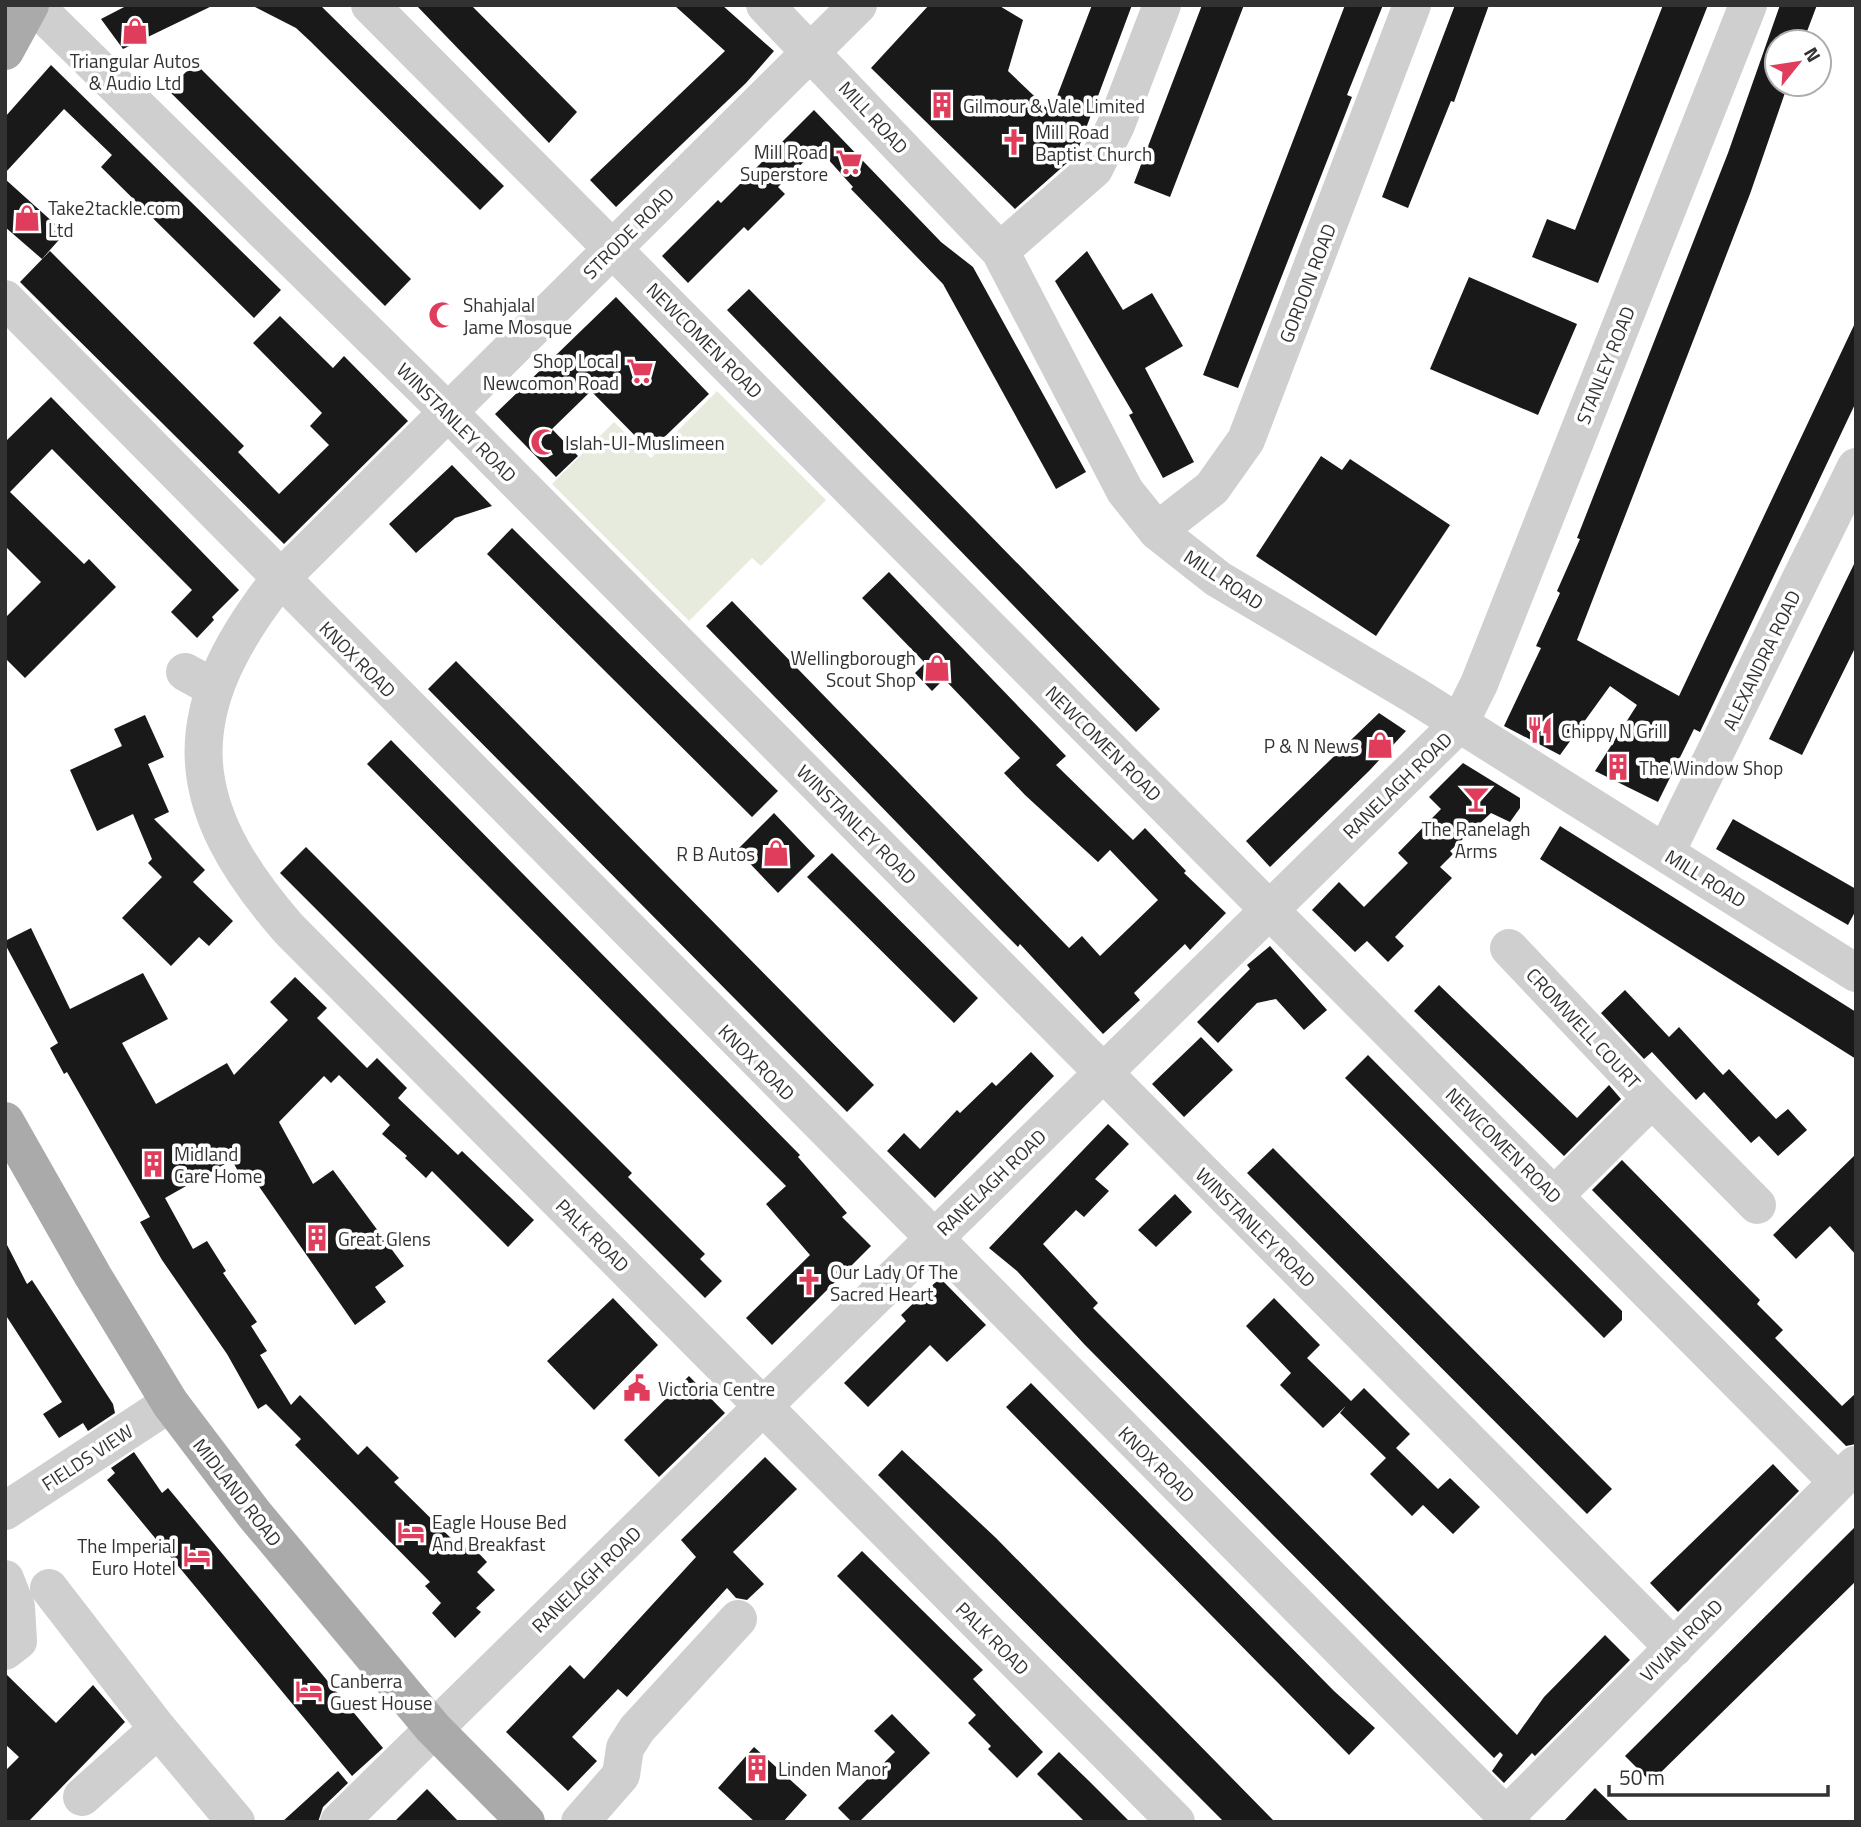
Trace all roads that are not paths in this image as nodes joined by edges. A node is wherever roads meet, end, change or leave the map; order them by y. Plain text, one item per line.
1 (32, 5) edge
2 (370, 5) edge
3 (765, 5) edge
4 (858, 5) edge
5 (1162, 5) edge
6 (1412, 5) edge
7 (1748, 5) edge
8 (5, 51) edge
9 (811, 51) junction
10 (613, 248) junction
11 (1000, 251) junction
12 (5, 299) edge
13 (447, 412) junction
14 (1856, 467) edge
15 (1157, 531) junction
16 (279, 580) junction
17 (1459, 724) junction
18 (1666, 852) junction
19 (1270, 910) junction
20 (1508, 948) dead end
21 (1856, 973) edge
22 (1103, 1073) junction
23 (1652, 1099) junction
24 (5, 1121) edge
25 (1554, 1196) junction
26 (1757, 1205) dead end
27 (933, 1239) junction
28 (170, 1402) junction
29 (763, 1406) junction
30 (1847, 1473) edge
31 (5, 1511) edge
32 (5, 1579) edge
33 (49, 1588) dead end
34 (738, 1619) dead end
35 (1674, 1648) junction
36 (5, 1651) edge
37 (433, 1728) junction
38 (158, 1729) junction
39 (82, 1797) dead end
40 (1509, 1819) edge
41 (236, 1822) edge
42 (339, 1822) edge
43 (526, 1822) edge
44 (580, 1822) edge
45 (1176, 1822) edge

1 - 8 main road
1 - 13 street, WINSTANLEY ROAD
2 - 10 street, NEWCOMEN ROAD
3 - 9 street, MILL ROAD
4 - 9 street, STRODE ROAD
5 - 11 street
6 - 15 street, GORDON ROAD
7 - 17 street, STANLEY ROAD
9 - 10 street, STRODE ROAD
9 - 11 street, MILL ROAD
10 - 13 street, STRODE ROAD
10 - 19 street, NEWCOMEN ROAD
11 - 15 street, MILL ROAD
12 - 16 street, KNOX ROAD
13 - 16 street, STRODE ROAD
13 - 22 street, WINSTANLEY ROAD
14 - 18 street, ALEXANDRA ROAD
15 - 17 street, MILL ROAD
16 - 27 street, KNOX ROAD
16 - 29 street, PALK ROAD
17 - 18 street, MILL ROAD
17 - 19 street, RANELAGH ROAD
18 - 21 street, MILL ROAD
19 - 22 street, RANELAGH ROAD
19 - 25 street, NEWCOMEN ROAD
20 - 23 street, CROMWELL COURT
22 - 27 street, RANELAGH ROAD
22 - 35 street, WINSTANLEY ROAD
23 - 25 street, CROMWELL COURT
23 - 26 street
24 - 28 main road, MIDLAND ROAD
25 - 30 street, NEWCOMEN ROAD
27 - 29 street, RANELAGH ROAD
27 - 40 street, KNOX ROAD
28 - 31 street, FIELDS VIEW
28 - 37 main road, MIDLAND ROAD
29 - 37 street, RANELAGH ROAD
29 - 45 street, PALK ROAD
30 - 35 street, VIVIAN ROAD
32 - 36 street
33 - 38 street
34 - 44 street
35 - 40 street, VIVIAN ROAD
37 - 42 street, RANELAGH ROAD
37 - 43 main road, MIDLAND ROAD
38 - 39 street
38 - 41 street

